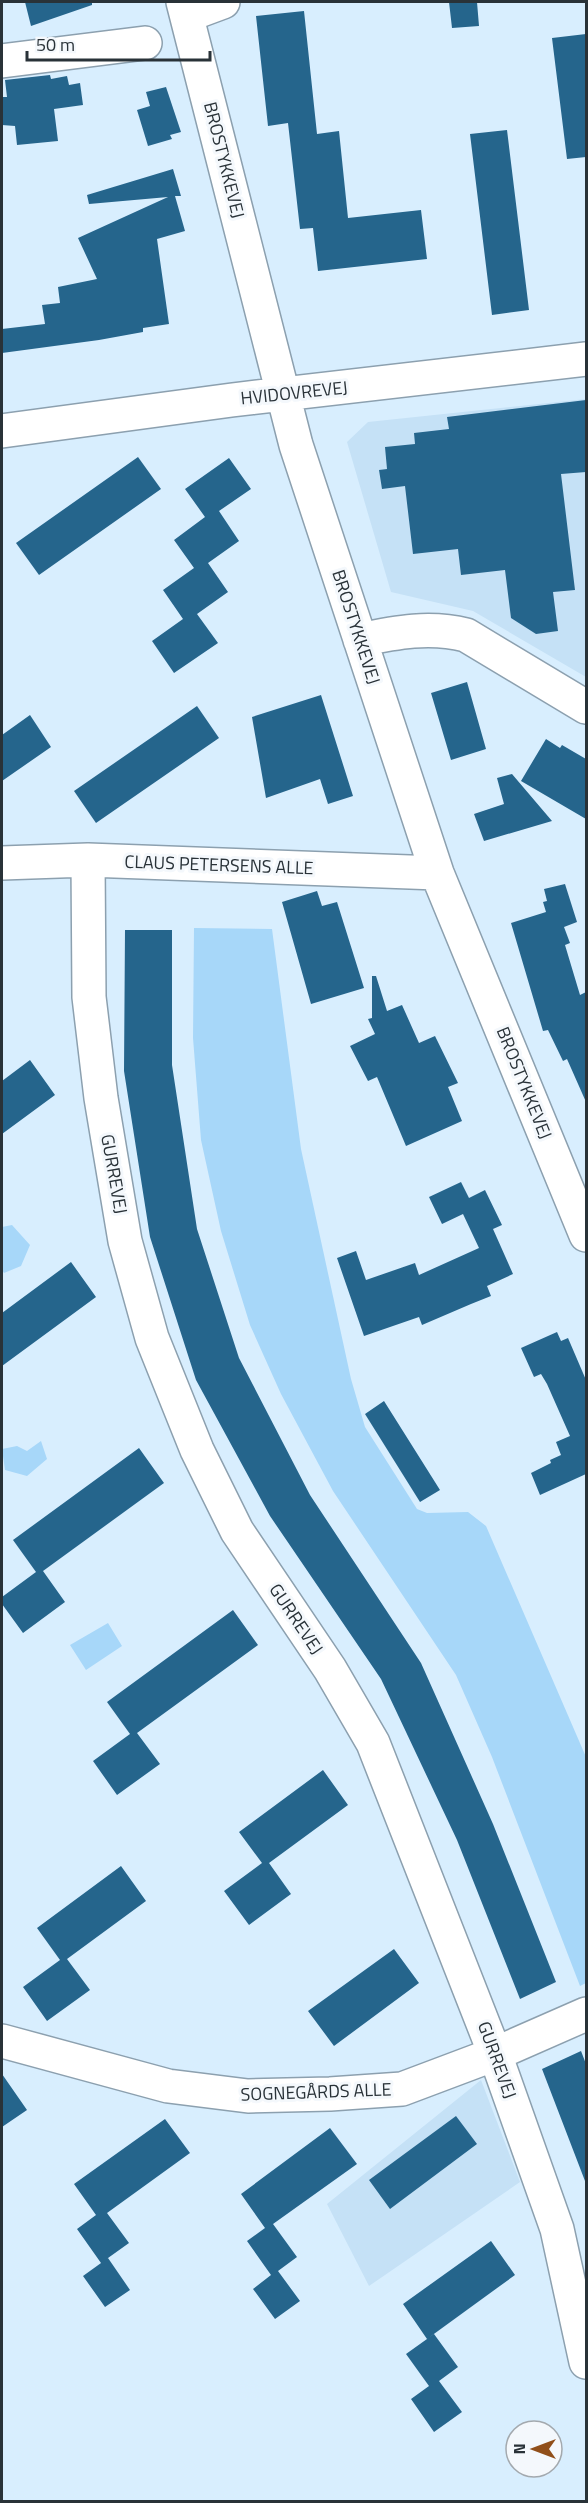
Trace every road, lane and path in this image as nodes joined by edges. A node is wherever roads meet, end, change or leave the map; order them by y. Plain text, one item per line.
1 (223, 2) edge
2 (186, 8) edge
3 (145, 42) dead end
4 (2, 61) edge
5 (586, 359) edge
6 (283, 394) junction
7 (2, 431) edge
8 (360, 640) junction
9 (586, 707) edge
10 (88, 860) junction
11 (2, 864) edge
12 (438, 873) junction
13 (586, 1235) edge
14 (586, 2014) edge
15 (2, 2041) edge
16 (495, 2054) junction
17 (586, 2362) edge

1 - 2 street
2 - 6 street, BROSTYKKEVEJ
3 - 4 street
5 - 6 street, HVIDOVREVEJ
6 - 7 street, HVIDOVREVEJ
6 - 8 street, BROSTYKKEVEJ
8 - 9 street
8 - 12 street, BROSTYKKEVEJ
10 - 11 street, CLAUS PETERSENS ALLE
10 - 12 street, CLAUS PETERSENS ALLE
10 - 16 street, GURREVEJ
12 - 13 street, BROSTYKKEVEJ
14 - 16 street, SOGNEGÅRDS ALLE
15 - 16 street, SOGNEGÅRDS ALLE
16 - 17 street, GURREVEJ

